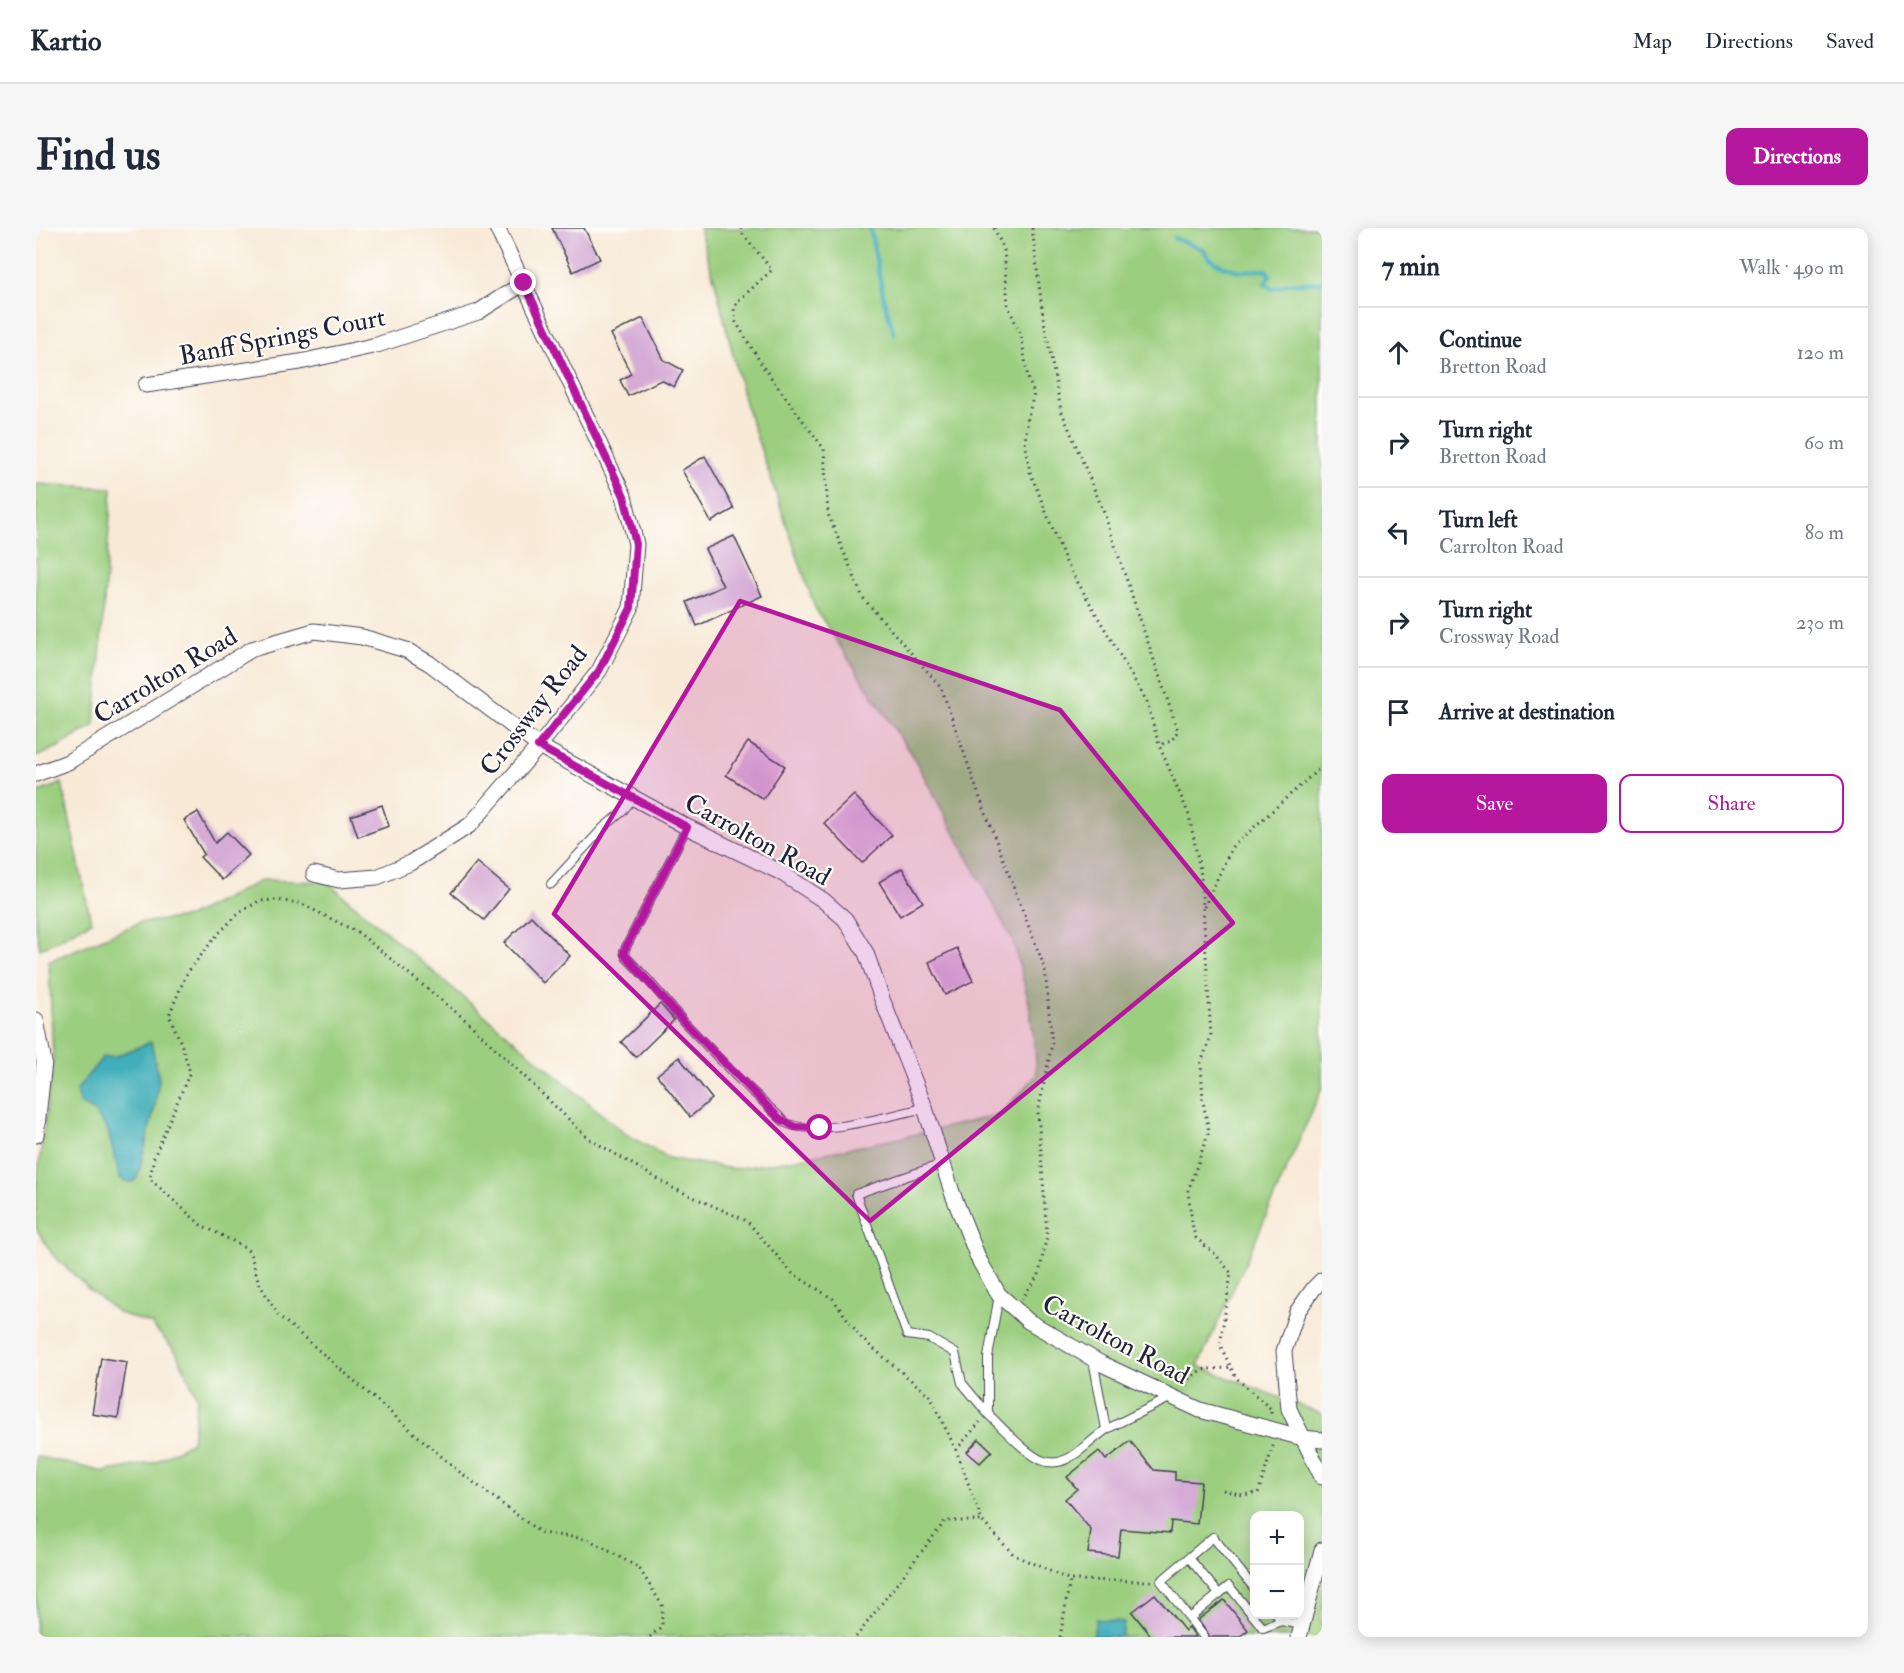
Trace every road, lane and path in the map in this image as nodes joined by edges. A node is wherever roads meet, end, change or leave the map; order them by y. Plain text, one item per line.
1 (497, 228) edge
2 (741, 228) edge
3 (994, 228) edge
4 (1032, 228) edge
5 (524, 283) junction
6 (146, 385) dead end
7 (1159, 745) junction
8 (538, 746) junction
9 (1322, 766) edge
10 (36, 774) edge
11 (633, 798) junction
12 (687, 827) junction
13 (314, 874) dead end
14 (551, 884) dead end
15 (1203, 908) junction
16 (36, 1020) edge
17 (925, 1108) junction
18 (36, 1135) edge
19 (942, 1164) junction
20 (1322, 1280) edge
21 (999, 1295) junction
22 (1015, 1309) junction
23 (1093, 1358) junction
24 (1230, 1367) junction
25 (1186, 1385) dead end
26 (1173, 1397) junction
27 (988, 1414) junction
28 (1106, 1429) junction
29 (1273, 1430) junction
30 (1304, 1438) junction
31 (1322, 1440) edge
32 (956, 1450) junction
33 (1322, 1477) edge
34 (1223, 1490) dead end
35 (982, 1521) junction
36 (1322, 1550) edge
37 (1189, 1558) junction
38 (1070, 1580) junction
39 (1161, 1581) junction
40 (1250, 1583) edge
41 (1219, 1594) junction
42 (1190, 1618) junction
43 (1277, 1619) edge
44 (1280, 1619) edge
45 (1301, 1631) edge
46 (1262, 1633) edge
47 (650, 1637) edge
48 (856, 1637) edge
49 (1060, 1637) edge
50 (1204, 1637) edge

1 - 5 street, Crossway Road
2 - 22 path
3 - 7 path
4 - 7 path
5 - 6 street, Banff Springs Court
5 - 8 street, Crossway Road
7 - 15 path
8 - 10 street, Carrolton Road
8 - 11 street, Carrolton Road
8 - 13 street, Crossway Road
9 - 15 path
11 - 12 street, Carrolton Road
11 - 14 lane
12 - 17 street, Carrolton Road
12 - 17 lane
15 - 24 path
16 - 18 street
17 - 19 street, Carrolton Road
19 - 21 street, Carrolton Road
19 - 27 lane
20 - 30 street
21 - 22 street, Carrolton Road
21 - 27 lane
22 - 23 street, Carrolton Road
23 - 26 street, Carrolton Road
23 - 28 lane
24 - 25 path
24 - 29 path
26 - 28 lane
26 - 29 street, Carrolton Road
27 - 28 lane
27 - 32 path
29 - 30 street, Carrolton Road
29 - 34 path
30 - 31 street, Carrolton Road
30 - 33 street
32 - 35 path
32 - 47 path
35 - 38 path
35 - 48 path
36 - 45 street
37 - 39 lane
37 - 40 lane
37 - 41 lane
38 - 39 path
38 - 49 path
39 - 42 lane
41 - 42 lane
41 - 46 lane
42 - 50 lane
43 - 46 lane
44 - 45 lane

